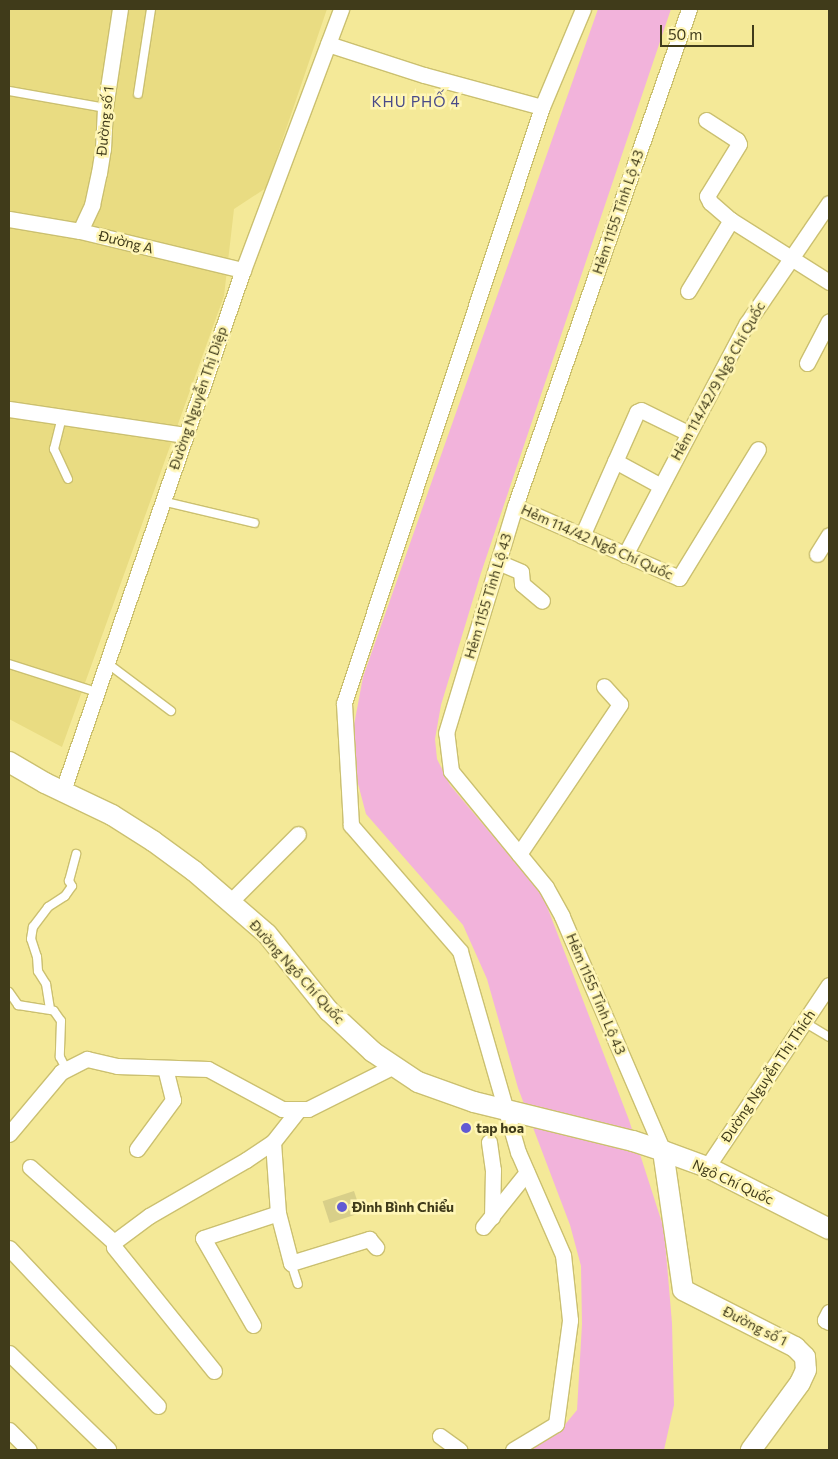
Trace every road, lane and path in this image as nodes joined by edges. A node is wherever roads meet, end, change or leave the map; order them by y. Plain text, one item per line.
1 (120, 9) edge
2 (151, 9) edge
3 (341, 9) edge
4 (583, 9) edge
5 (689, 9) edge
6 (328, 44) junction
7 (9, 91) edge
8 (138, 94) dead end
9 (542, 107) junction
10 (105, 108) junction
11 (706, 120) dead end
12 (829, 203) edge
13 (9, 219) edge
14 (731, 220) junction
15 (80, 231) junction
16 (791, 259) junction
17 (243, 270) junction
18 (829, 282) edge
19 (688, 291) dead end
20 (829, 321) edge
21 (807, 363) dead end
22 (9, 408) edge
23 (62, 417) junction
24 (688, 433) junction
25 (185, 435) junction
26 (758, 450) dead end
27 (615, 461) junction
28 (68, 479) dead end
29 (661, 486) junction
30 (162, 501) junction
31 (515, 506) junction
32 (254, 523) dead end
33 (829, 535) edge
34 (582, 536) junction
35 (818, 554) dead end
36 (625, 555) junction
37 (498, 562) junction
38 (542, 601) dead end
39 (107, 663) junction
40 (9, 664) edge
41 (604, 686) dead end
42 (97, 692) junction
43 (172, 711) dead end
44 (9, 762) edge
45 (63, 790) junction
46 (298, 834) dead end
47 (76, 854) dead end
48 (519, 854) junction
49 (230, 902) junction
50 (829, 985) edge
51 (9, 992) edge
52 (50, 1010) junction
53 (804, 1022) junction
54 (829, 1038) edge
55 (394, 1066) junction
56 (165, 1068) junction
57 (66, 1069) junction
58 (299, 1109) junction
59 (512, 1112) junction
60 (9, 1134) edge
61 (633, 1141) joint
62 (273, 1142) junction
63 (490, 1142) dead end
64 (137, 1149) dead end
65 (663, 1151) junction
66 (30, 1167) dead end
67 (707, 1167) junction
68 (527, 1172) junction
69 (278, 1212) junction
70 (829, 1229) edge
71 (114, 1242) junction
72 (376, 1247) dead end
73 (9, 1248) edge
74 (291, 1263) junction
75 (298, 1284) dead end
76 (829, 1312) edge
77 (829, 1322) edge
78 (253, 1325) dead end
79 (9, 1353) edge
80 (214, 1370) dead end
81 (158, 1406) dead end
82 (9, 1430) edge
83 (440, 1436) dead end
84 (108, 1449) dead end
85 (29, 1450) edge
86 (459, 1450) edge
87 (513, 1450) edge
88 (751, 1450) edge

1 - 10 street, Đường số 1
2 - 8 lane
3 - 6 street, Đường Nguyễn Thị Diệp
4 - 9 street
5 - 31 street, Hẻm 1155 Tỉnh Lộ 43
6 - 9 street
6 - 17 street, Đường Nguyễn Thị Diệp
7 - 10 lane
9 - 59 street
10 - 15 street, Đường số 1
11 - 14 street
12 - 16 street, Hẻm 114/42/9 Ngô Chí Quốc
13 - 15 street, Đường A
14 - 16 street
14 - 19 street
15 - 17 street, Đường A
16 - 18 street
16 - 24 street, Hẻm 114/42/9 Ngô Chí Quốc
17 - 25 street, Đường Nguyễn Thị Diệp
20 - 21 street
22 - 23 street
23 - 25 street
23 - 28 lane
24 - 27 street
24 - 29 street, Hẻm 114/42/9 Ngô Chí Quốc
25 - 30 street, Đường Nguyễn Thị Diệp
26 - 36 street, Hẻm 114/42 Ngô Chí Quốc
27 - 29 street
27 - 34 street
29 - 36 street, Hẻm 114/42/9 Ngô Chí Quốc
30 - 32 lane
30 - 39 street, Đường Nguyễn Thị Diệp
31 - 34 street, Hẻm 114/42 Ngô Chí Quốc
31 - 37 street, Hẻm 1155 Tỉnh Lộ 43
33 - 35 street
34 - 36 street, Hẻm 114/42 Ngô Chí Quốc
37 - 38 street
37 - 48 street, Hẻm 1155 Tỉnh Lộ 43
39 - 42 street, Đường Nguyễn Thị Diệp
39 - 43 lane
40 - 42 lane
41 - 48 street
42 - 45 street, Đường Nguyễn Thị Diệp
44 - 45 main road, Đường Ngô Chí Quốc
45 - 49 main road, Đường Ngô Chí Quốc
46 - 49 street
47 - 52 lane
48 - 65 street, Hẻm 1155 Tỉnh Lộ 43
49 - 55 main road, Đường Ngô Chí Quốc
50 - 53 street, Đường Nguyễn Thị Thích
51 - 52 lane
52 - 57 lane
53 - 54 lane
53 - 67 street, Đường Nguyễn Thị Thích
55 - 58 street
55 - 59 main road, Đường Ngô Chí Quốc
56 - 57 street
56 - 58 street
56 - 64 street
57 - 60 street
58 - 62 street
59 - 61 main road, Đường Ngô Chí Quốc
59 - 68 street
61 - 65 main road, Ngô Chí Quốc
62 - 69 street
62 - 71 street
63 - 68 street
65 - 67 main road, Ngô Chí Quốc
65 - 88 main road, Đường số 1
66 - 71 street
67 - 70 main road, Ngô Chí Quốc
68 - 87 street
69 - 74 street
69 - 78 street
71 - 80 street
72 - 74 street
73 - 81 street
74 - 75 lane
76 - 77 street
79 - 84 street
82 - 85 street
83 - 86 street

